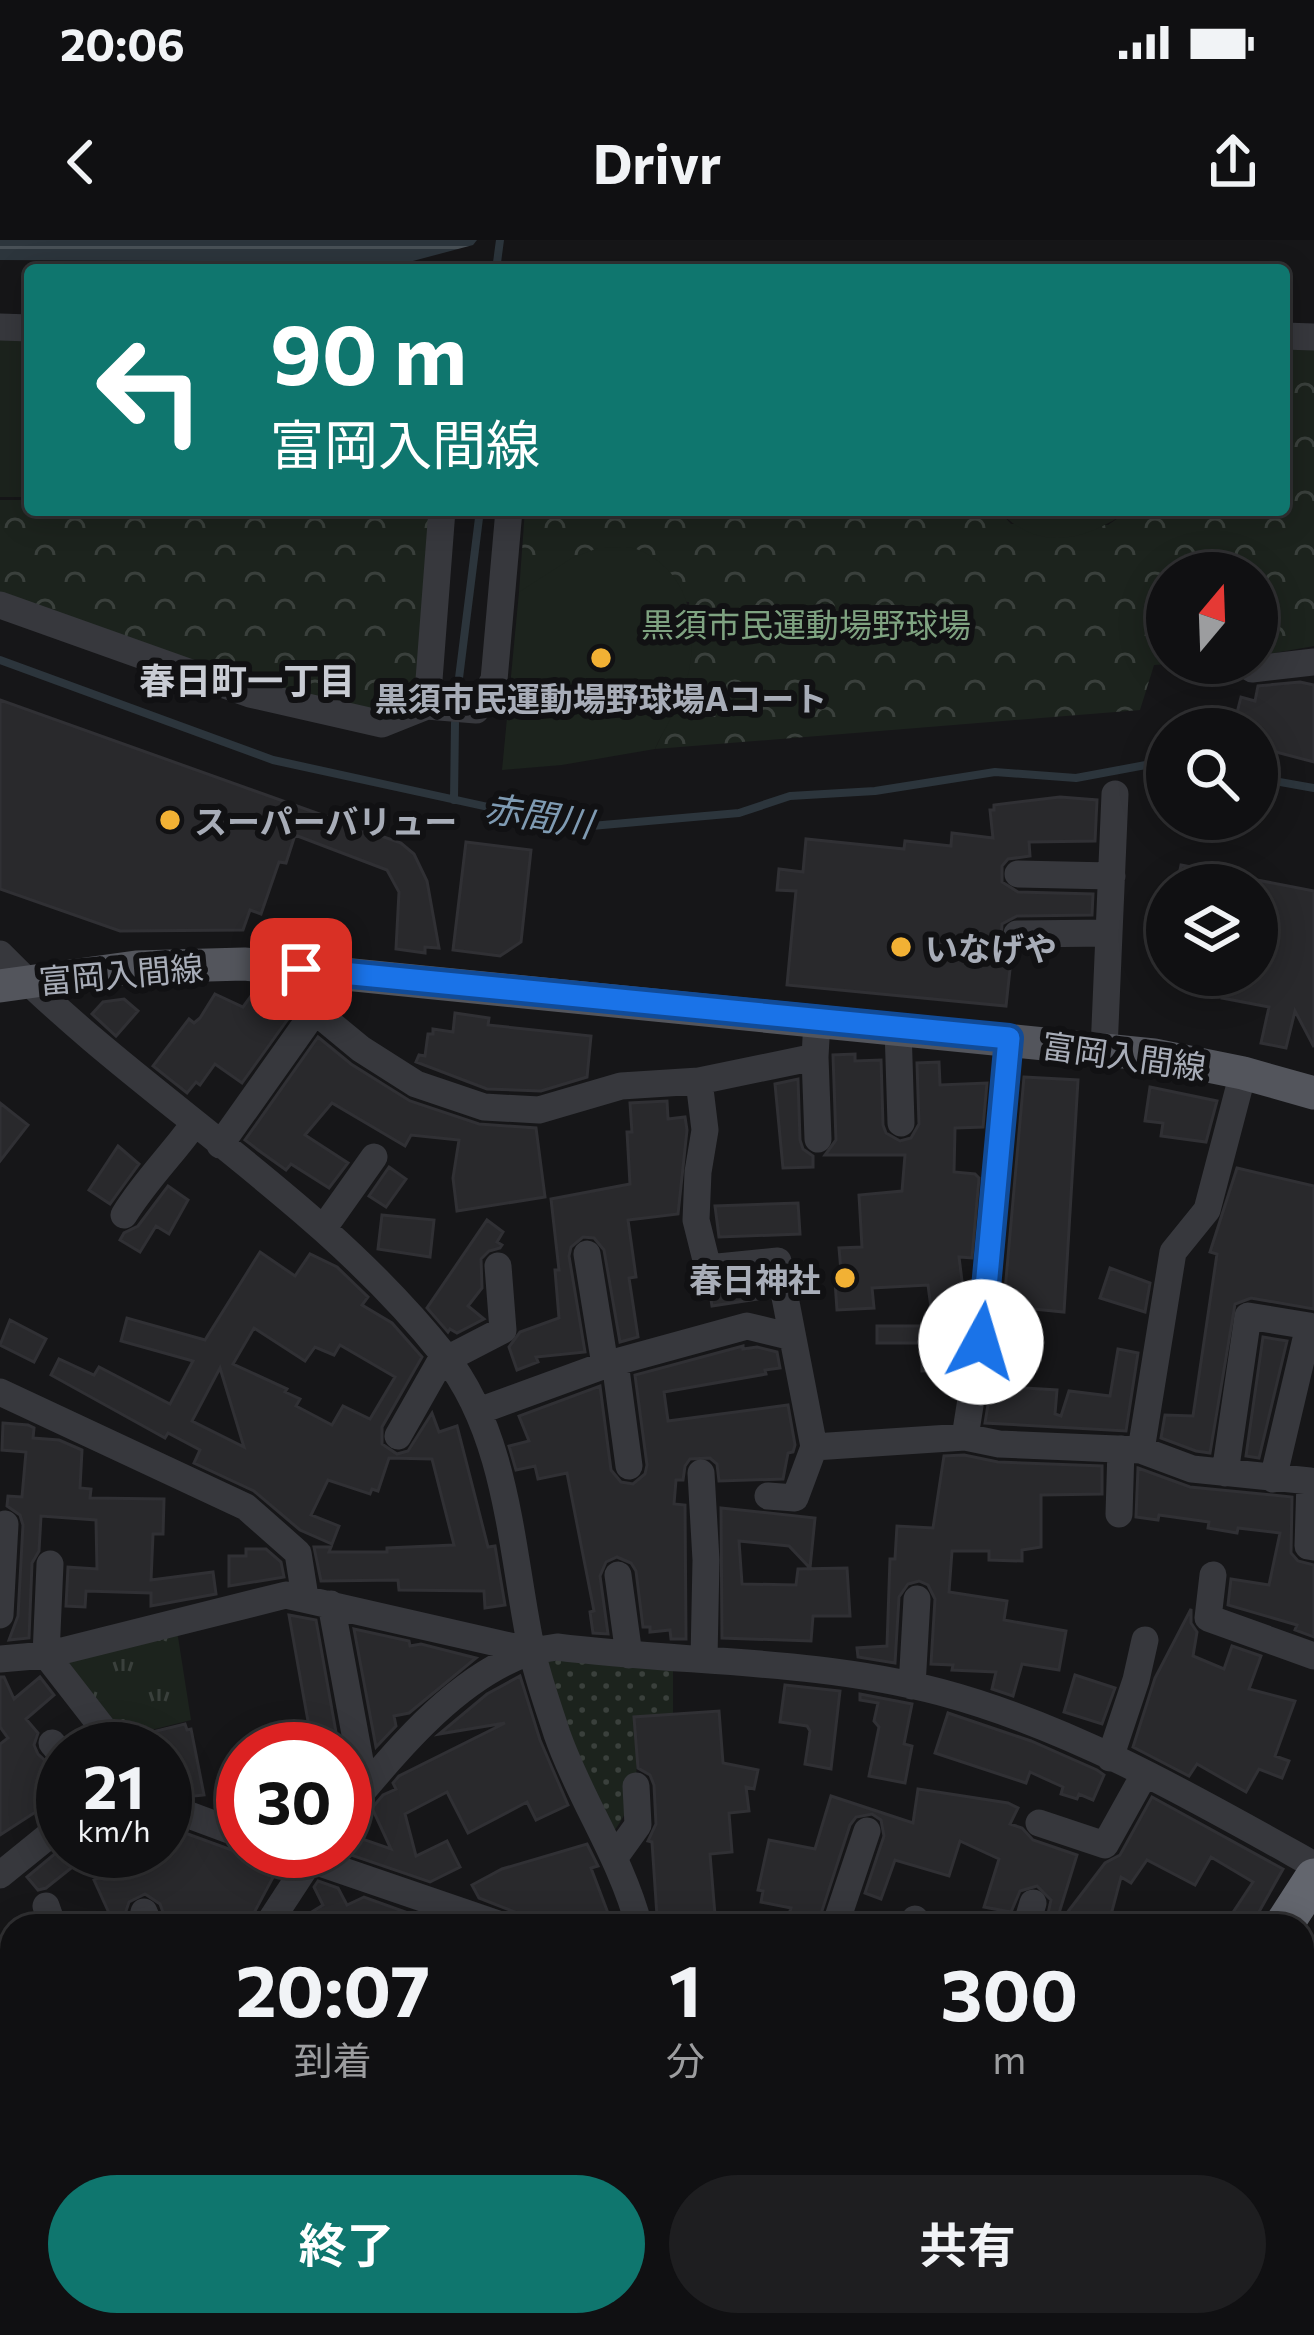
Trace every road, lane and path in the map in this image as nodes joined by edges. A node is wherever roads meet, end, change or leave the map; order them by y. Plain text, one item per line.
1 (442, 516) edge
2 (508, 516) edge
3 (0, 605) edge
4 (1314, 662) edge
5 (1278, 665) edge
6 (427, 706) junction
7 (1115, 794) dead end
8 (1018, 874) dead end
9 (1112, 876) junction
10 (1109, 933) junction
11 (1018, 934) dead end
12 (0, 954) edge
13 (301, 969) junction
14 (14, 984) edge
15 (315, 1011) junction
16 (817, 1020) junction
17 (898, 1028) junction
18 (1009, 1038) junction
19 (1104, 1050) junction
20 (814, 1057) junction
21 (1243, 1073) junction
22 (699, 1081) junction
23 (1314, 1093) edge
24 (901, 1123) dead end
25 (194, 1124) junction
26 (818, 1139) dead end
27 (220, 1145) junction
28 (374, 1156) dead end
29 (124, 1215) dead end
30 (323, 1229) junction
31 (587, 1254) dead end
32 (498, 1266) dead end
33 (792, 1336) junction
34 (446, 1357) junction
35 (610, 1364) junction
36 (0, 1392) edge
37 (479, 1411) junction
38 (398, 1436) dead end
39 (965, 1437) junction
40 (814, 1447) junction
41 (1131, 1450) junction
42 (629, 1466) dead end
43 (701, 1473) dead end
44 (1225, 1473) junction
45 (1273, 1479) junction
46 (767, 1496) dead end
47 (1119, 1514) dead end
48 (4, 1524) dead end
49 (1314, 1547) edge
50 (50, 1564) dead end
51 (618, 1575) dead end
52 (1213, 1575) dead end
53 (917, 1599) dead end
54 (318, 1601) junction
55 (0, 1615) edge
56 (1145, 1640) dead end
57 (532, 1651) junction
58 (628, 1654) junction
59 (46, 1655) junction
60 (1314, 1656) edge
61 (0, 1658) edge
62 (704, 1659) junction
63 (912, 1686) junction
64 (98, 1722) edge
65 (348, 1722) edge
66 (1110, 1758) junction
67 (1144, 1775) junction
68 (372, 1781) edge
69 (636, 1786) dead end
70 (1039, 1823) dead end
71 (867, 1831) dead end
72 (36, 1846) edge
73 (615, 1857) junction
74 (1314, 1865) edge
75 (0, 1875) edge
76 (292, 1878) edge
77 (370, 1878) edge
78 (1314, 1878) edge
79 (273, 1914) edge
80 (470, 1914) edge
81 (635, 1914) edge
82 (839, 1914) edge
83 (1291, 1914) edge

1 - 6 street
2 - 6 street
3 - 6 street
4 - 5 street
7 - 9 street
8 - 9 street
9 - 10 street
10 - 11 street
10 - 19 street
12 - 14 street
13 - 14 main road, 富岡入間線
13 - 15 street
13 - 16 main road, 富岡入間線
14 - 25 street
15 - 22 street
15 - 27 street
16 - 17 main road, 富岡入間線
16 - 20 street
17 - 18 main road, 富岡入間線
17 - 24 street
18 - 19 main road, 富岡入間線
18 - 39 street
19 - 21 main road, 富岡入間線
20 - 22 street
20 - 26 street
21 - 23 main road, 富岡入間線
21 - 41 street
22 - 33 street
25 - 27 street
25 - 29 street
27 - 30 street
28 - 30 street
30 - 34 street
31 - 35 street
32 - 34 street
33 - 35 street
33 - 40 street
34 - 37 street
34 - 38 street
35 - 37 street
35 - 42 street
36 - 54 street
37 - 57 street
39 - 40 street
39 - 41 street
40 - 46 street
41 - 44 street
41 - 47 street
43 - 62 street
44 - 45 street
44 - 45 street
45 - 49 street
48 - 55 street
50 - 59 street
51 - 58 street
52 - 60 street
53 - 63 street
54 - 57 street
54 - 59 street
54 - 65 street
56 - 66 street
57 - 58 street
57 - 68 street
57 - 73 street
58 - 62 street
59 - 61 street
59 - 64 street
62 - 63 street
63 - 66 street
66 - 67 street
67 - 70 street
67 - 74 street
69 - 73 street
71 - 82 street
72 - 75 street
73 - 81 street
76 - 79 street
77 - 80 street
78 - 83 highway

